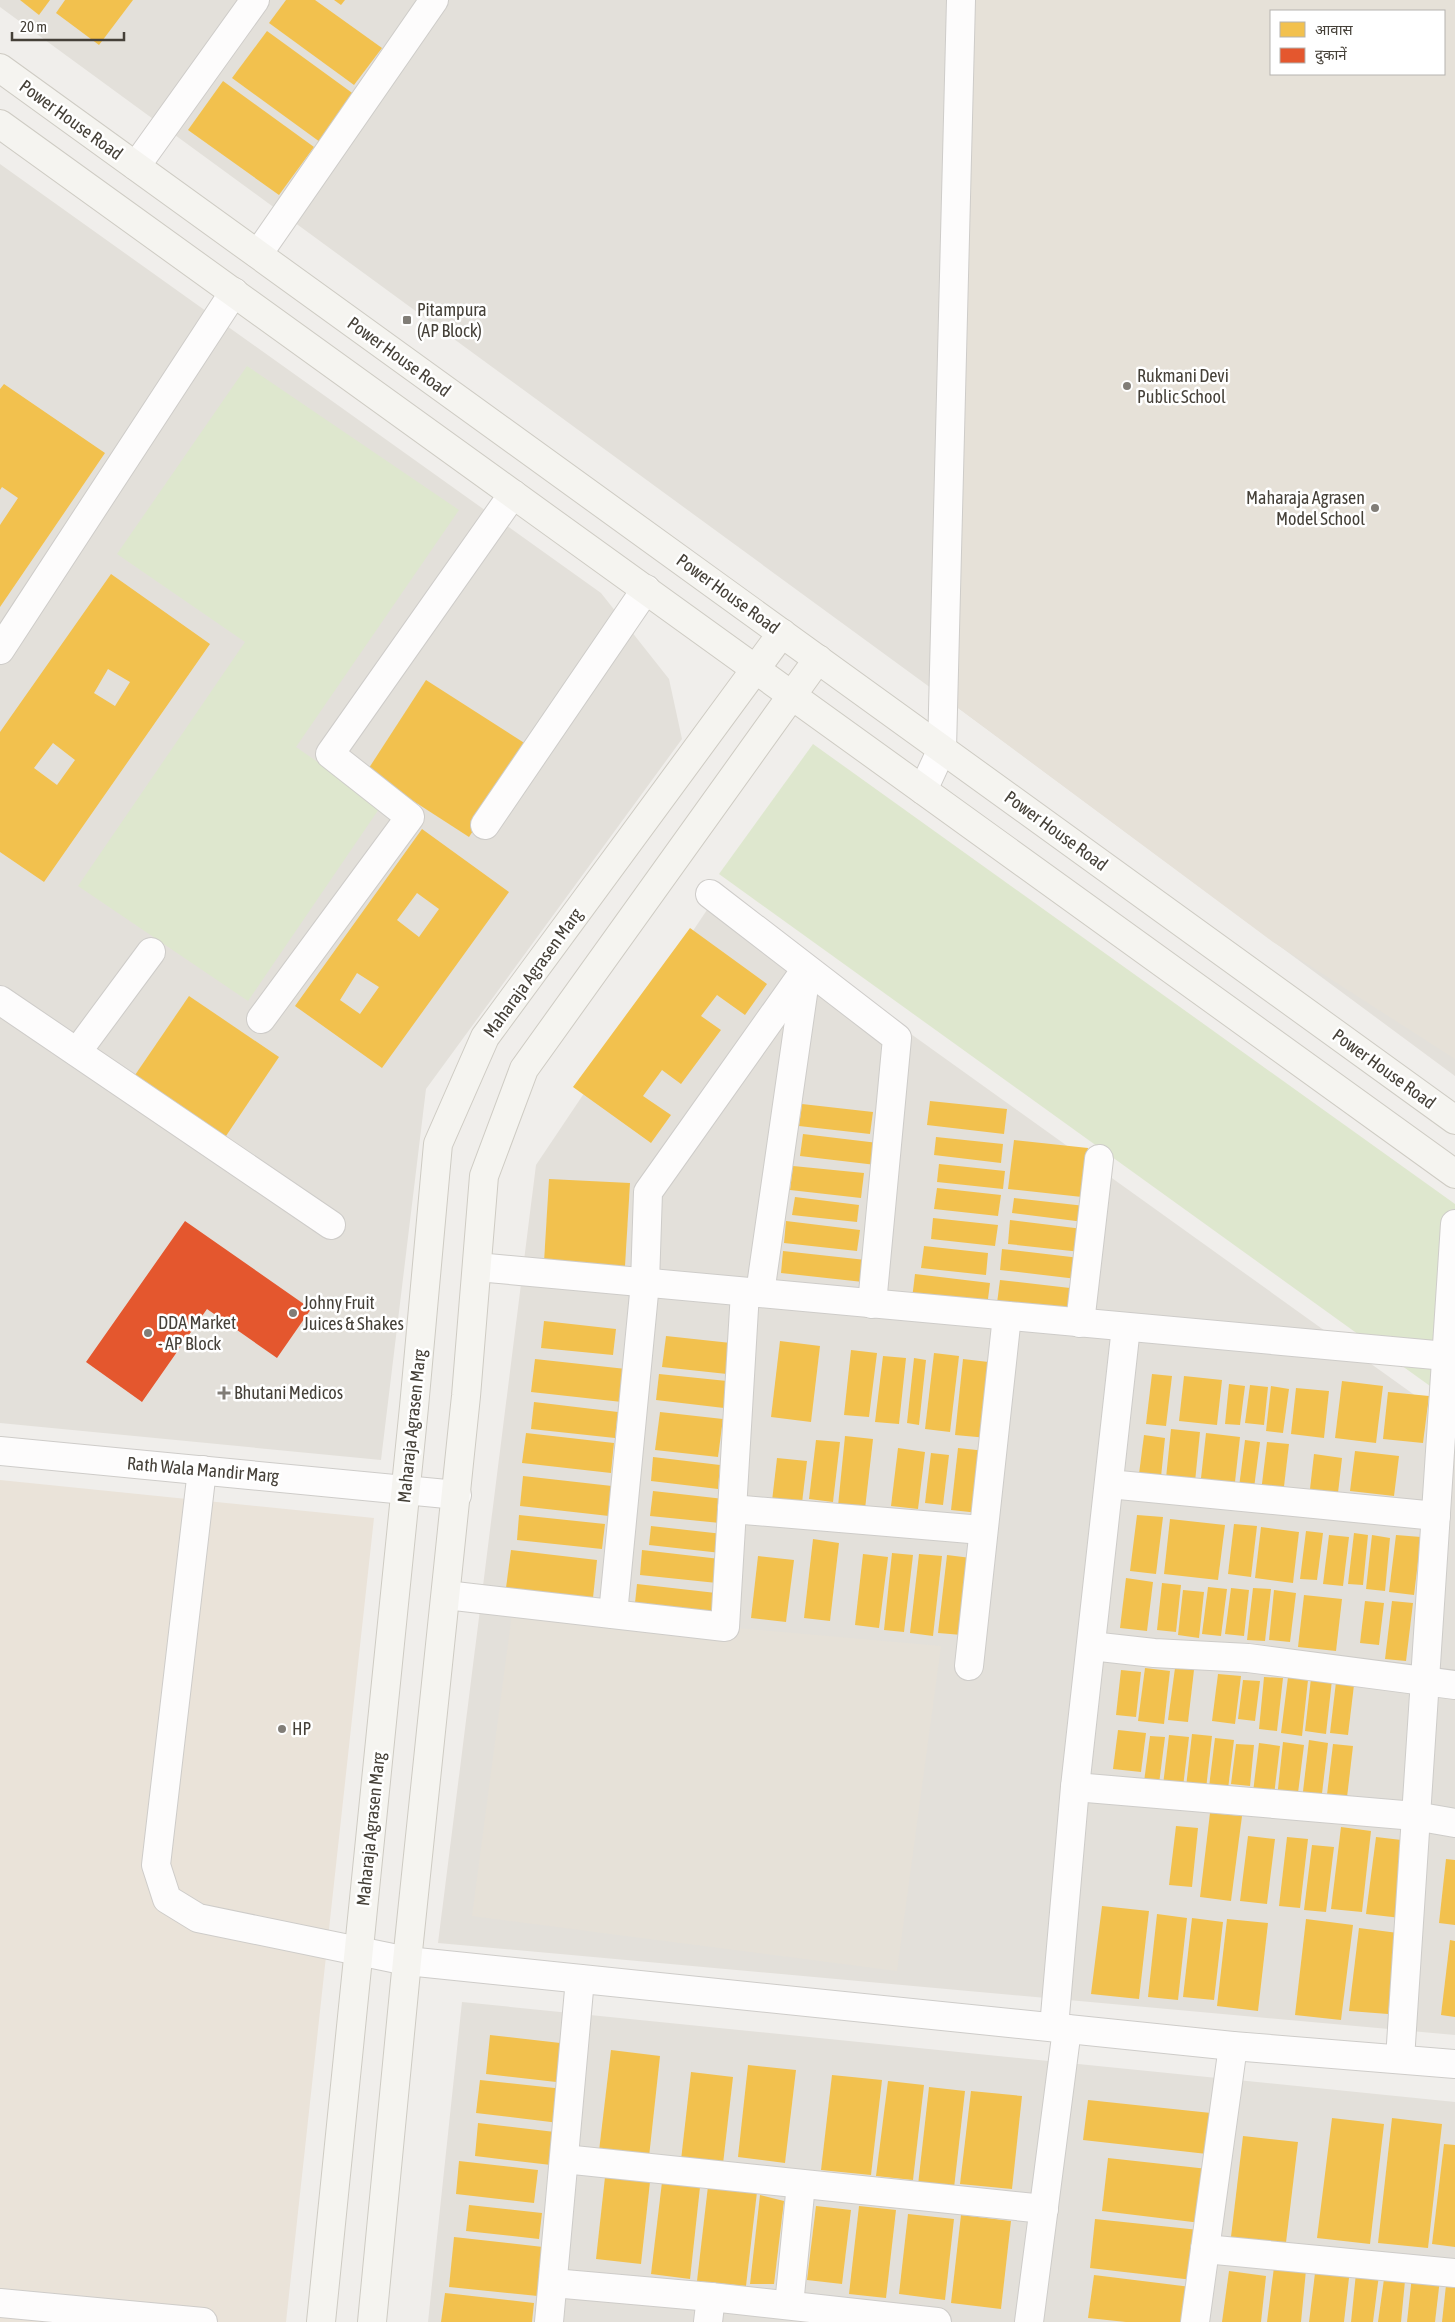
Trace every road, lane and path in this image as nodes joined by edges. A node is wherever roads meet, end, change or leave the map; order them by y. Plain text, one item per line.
1 (434, 0) edge
2 (961, 0) edge
3 (249, 2) edge
4 (0, 68) edge
5 (0, 124) edge
6 (136, 166) junction
7 (258, 254) junction
8 (234, 292) junction
9 (513, 494) junction
10 (646, 589) junction
11 (782, 633) junction
12 (0, 650) edge
13 (818, 659) junction
14 (756, 669) junction
15 (792, 695) junction
16 (942, 749) junction
17 (923, 790) junction
18 (485, 825) dead end
19 (710, 894) dead end
20 (151, 952) dead end
21 (806, 969) junction
22 (0, 1000) edge
23 (261, 1019) dead end
24 (77, 1052) junction
25 (1455, 1120) edge
26 (1099, 1159) dead end
27 (1455, 1174) edge
28 (1455, 1224) edge
29 (331, 1225) dead end
30 (477, 1267) junction
31 (645, 1283) junction
32 (753, 1292) junction
33 (872, 1304) junction
34 (1006, 1316) junction
35 (1080, 1323) junction
36 (1126, 1327) junction
37 (1446, 1356) junction
38 (0, 1451) edge
39 (202, 1470) junction
40 (1109, 1484) junction
41 (406, 1490) junction
42 (457, 1495) junction
43 (732, 1509) junction
44 (1436, 1516) junction
45 (982, 1530) junction
46 (446, 1595) junction
47 (613, 1614) junction
48 (1091, 1646) junction
49 (969, 1666) dead end
50 (1425, 1682) junction
51 (1455, 1685) edge
52 (1075, 1787) junction
53 (1415, 1816) junction
54 (1455, 1822) edge
55 (358, 1952) junction
56 (407, 1961) junction
57 (580, 1979) junction
58 (1060, 2028) junction
59 (1233, 2046) junction
60 (1400, 2059) junction
61 (1455, 2064) edge
62 (564, 2159) junction
63 (801, 2184) junction
64 (1044, 2209) junction
65 (1205, 2249) junction
66 (1455, 2273) edge
67 (553, 2283) junction
68 (0, 2303) edge
69 (789, 2305) junction
70 (709, 2309) edge
71 (203, 2322) edge
72 (321, 2322) edge
73 (372, 2322) edge
74 (549, 2322) edge
75 (937, 2322) edge
76 (1029, 2322) edge
77 (1195, 2322) edge

1 - 7 street
2 - 16 street
3 - 6 street
4 - 6 street, Power House Road
5 - 8 street
6 - 7 street, Power House Road
7 - 11 street, Power House Road
8 - 9 street
8 - 12 street
9 - 10 street
9 - 23 street
10 - 14 street
10 - 18 street
11 - 13 street, Power House Road
11 - 14 street, Maharaja Agrasen Marg
13 - 15 street
13 - 16 street, Power House Road
14 - 15 street
14 - 41 street, Maharaja Agrasen Marg
15 - 17 street
15 - 30 street
16 - 17 street
16 - 25 street, Power House Road
17 - 27 street
19 - 21 street
20 - 24 street
21 - 31 street
21 - 32 street
21 - 33 street
22 - 24 street
24 - 29 street
26 - 35 street
28 - 37 street
30 - 31 street
30 - 42 street
31 - 32 street
31 - 47 street
32 - 33 street
32 - 43 street
33 - 34 street
34 - 35 street
34 - 45 street
35 - 36 street
36 - 37 street
36 - 40 street
37 - 44 street
38 - 39 street, Rath Wala Mandir Marg
39 - 41 street, Rath Wala Mandir Marg
39 - 55 street
40 - 44 street
40 - 48 street
41 - 42 street, Rath Wala Mandir Marg
41 - 55 street, Maharaja Agrasen Marg
42 - 46 street
43 - 45 street
43 - 47 street
44 - 50 street
45 - 49 street
46 - 47 street
46 - 56 street
48 - 50 street
48 - 52 street
50 - 51 street
50 - 53 street
52 - 53 street
52 - 58 street
53 - 54 street
53 - 60 street
55 - 56 street
55 - 72 street, Maharaja Agrasen Marg
56 - 57 street
56 - 73 street
57 - 58 street
57 - 62 street
58 - 59 street
58 - 64 street
59 - 60 street
59 - 65 street
60 - 61 street
62 - 63 street
62 - 67 street
63 - 64 street
63 - 69 street
64 - 76 street
65 - 66 street
65 - 77 street
67 - 70 street
67 - 74 street
68 - 71 street
69 - 70 street
69 - 75 street

